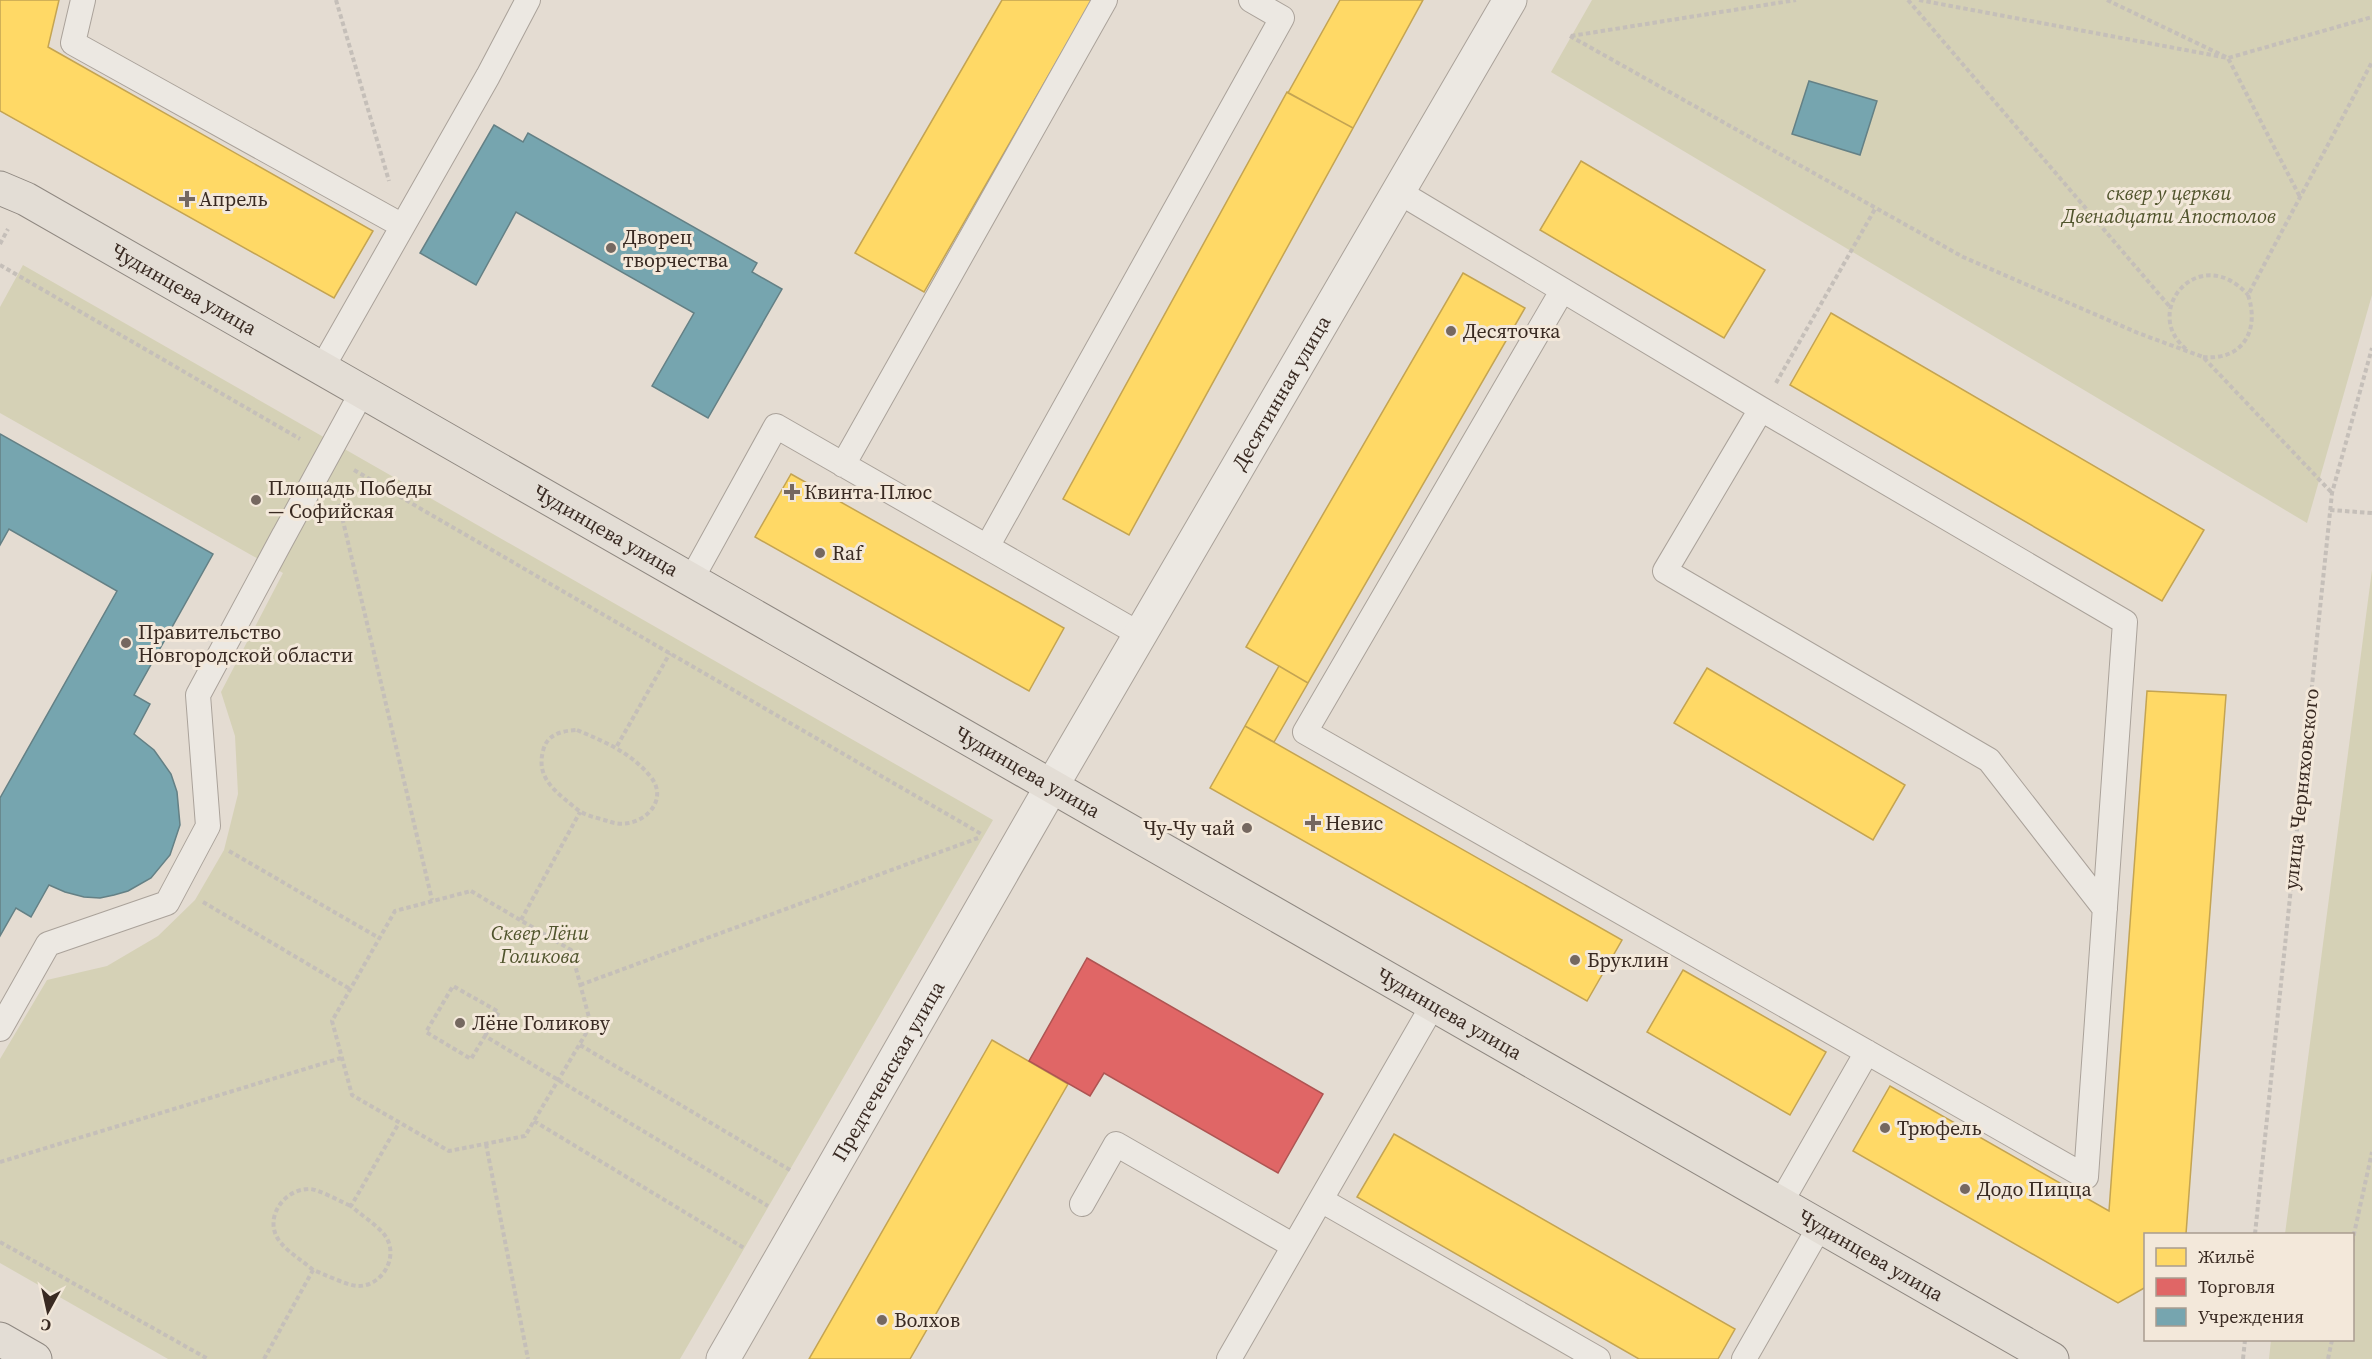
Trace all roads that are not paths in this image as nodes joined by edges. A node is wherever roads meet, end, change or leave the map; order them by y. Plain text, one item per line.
1 (83, 0) edge
2 (528, 0) edge
3 (1105, 0) edge
4 (1251, 0) edge
5 (1510, 0) edge
6 (0, 188) edge
7 (1399, 192) junction
8 (401, 225) junction
9 (1562, 291) junction
10 (322, 368) junction
11 (362, 392) junction
12 (1761, 409) junction
13 (843, 465) junction
14 (284, 535) dead end
15 (987, 547) junction
16 (268, 563) junction
17 (691, 580) junction
18 (1141, 635) junction
19 (1053, 784) junction
20 (2105, 909) junction
21 (1432, 1005) junction
22 (0, 1029) edge
23 (1867, 1052) junction
24 (1321, 1200) junction
25 (1082, 1204) dead end
26 (1780, 1204) junction
27 (1820, 1226) junction
28 (1294, 1246) junction
29 (0, 1339) edge
30 (35, 1359) edge
31 (723, 1359) edge
32 (1229, 1359) edge
33 (1598, 1359) edge
34 (1744, 1359) edge
35 (2052, 1359) edge

1 - 8 lane
2 - 8 lane
3 - 13 lane
4 - 15 lane
5 - 7 street, Десятинная улица
6 - 10 main road, Чудинцева улица
7 - 9 lane
7 - 18 street, Десятинная улица
8 - 10 lane
9 - 12 lane
9 - 23 lane
10 - 11 main road, Чудинцева улица
11 - 16 lane
11 - 17 main road, Чудинцева улица
12 - 20 lane
12 - 20 lane
13 - 15 lane
13 - 17 lane
14 - 16 lane
15 - 18 lane
16 - 22 lane
17 - 19 main road, Чудинцева улица
18 - 19 street, Десятинная улица
19 - 21 main road, Чудинцева улица
19 - 31 street, Предтеченская улица
20 - 23 lane
21 - 24 lane
21 - 26 main road, Чудинцева улица
23 - 26 lane
24 - 28 lane
24 - 33 lane
25 - 28 lane
26 - 27 main road, Чудинцева улица
27 - 34 lane
27 - 35 main road, Чудинцева улица
28 - 32 lane
29 - 30 main road

